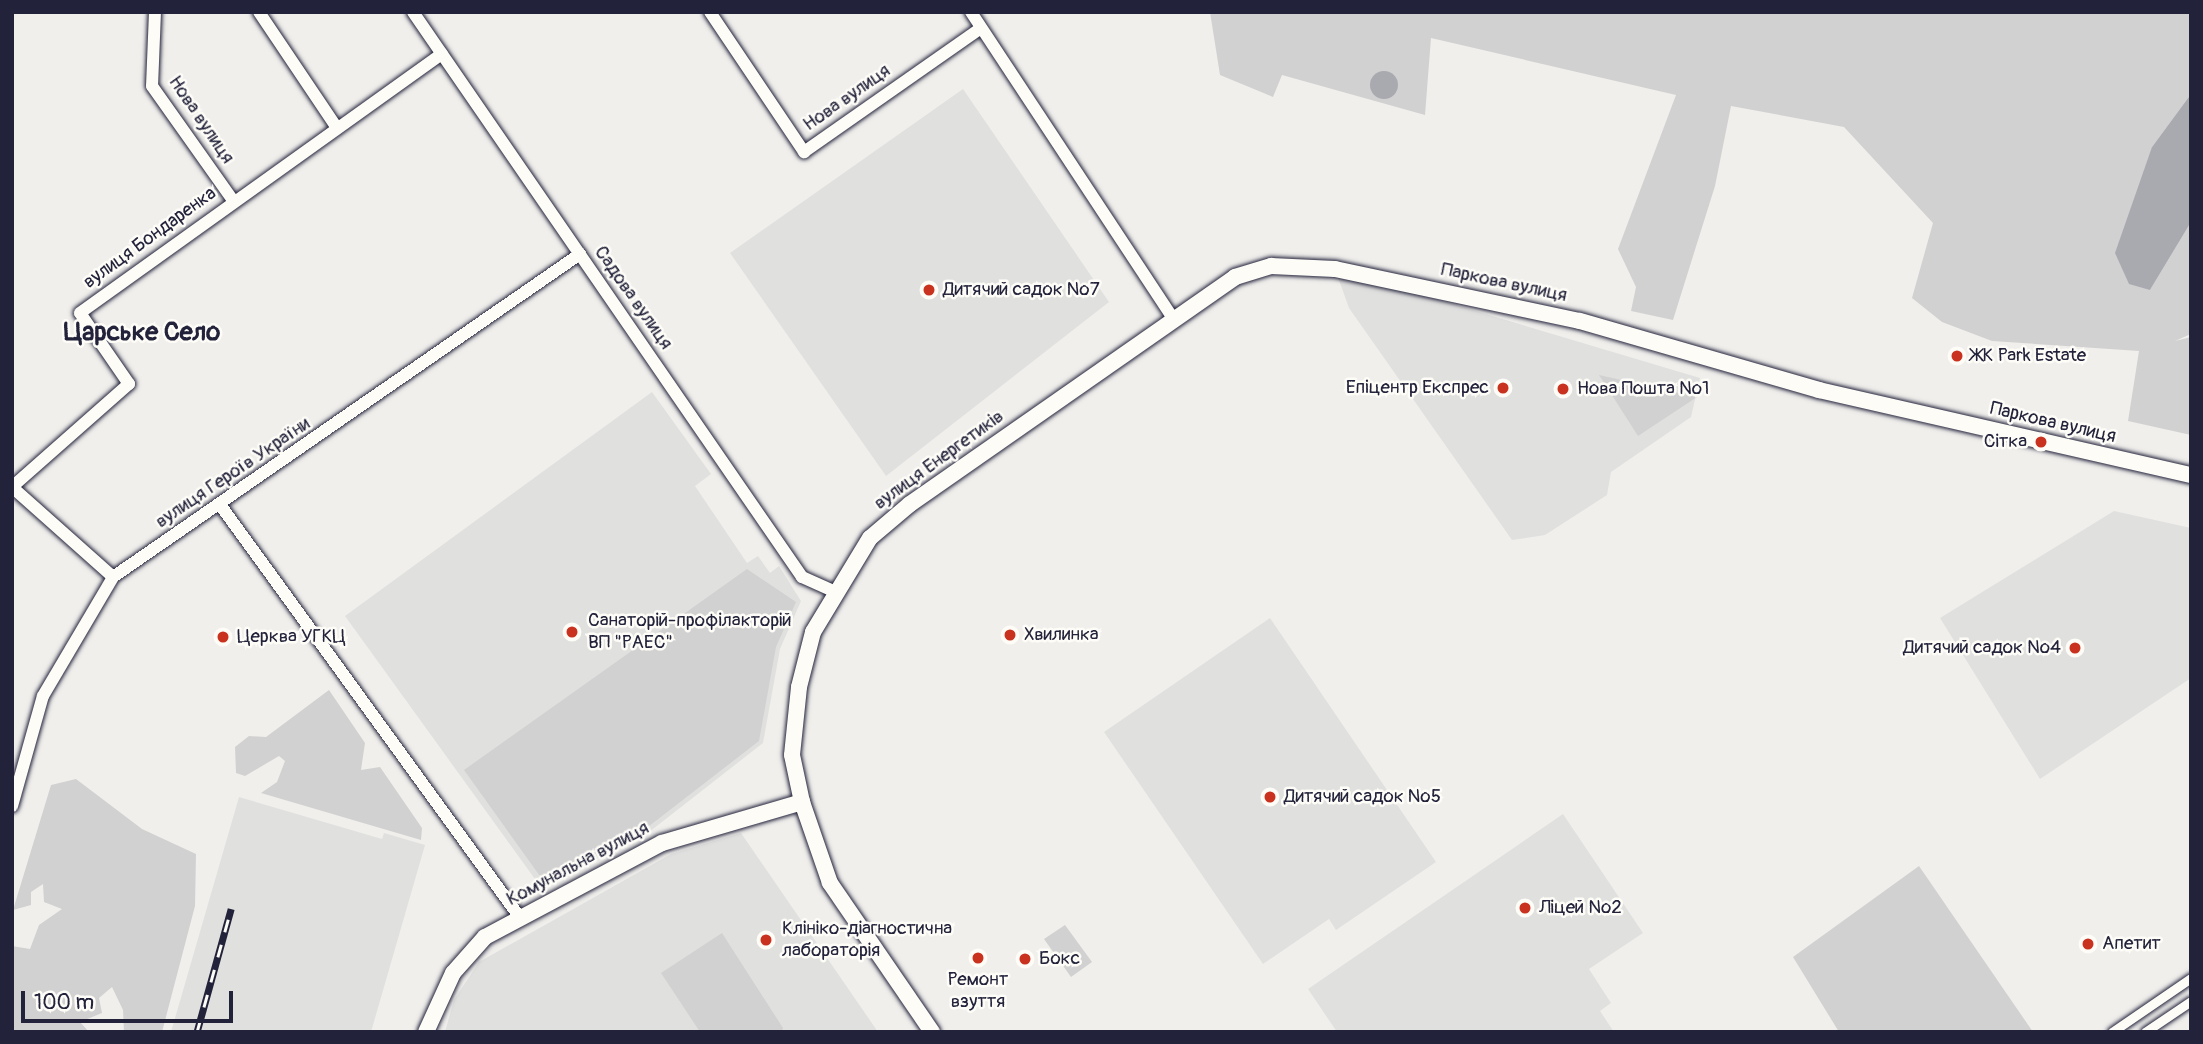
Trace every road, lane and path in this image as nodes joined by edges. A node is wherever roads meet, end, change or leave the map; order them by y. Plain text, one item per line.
1 (155, 12) edge
2 (259, 12) edge
3 (412, 12) edge
4 (710, 12) edge
5 (971, 12) edge
6 (981, 28) junction
7 (442, 54) junction
8 (337, 128) junction
9 (234, 202) junction
10 (580, 254) junction
11 (1174, 320) junction
12 (2191, 475) edge
13 (12, 487) edge
14 (221, 506) junction
15 (113, 577) junction
16 (834, 591) junction
17 (802, 802) junction
18 (12, 806) edge
19 (521, 919) junction
20 (2191, 978) edge
21 (2191, 1001) edge
22 (426, 1032) edge
23 (932, 1032) edge
24 (2112, 1032) edge
25 (2145, 1032) edge

1 - 9 street, Нова вулиця
2 - 8 street
3 - 7 street, Садова вулиця
4 - 6 street, Нова вулиця
5 - 6 street
6 - 11 street
7 - 8 street, вулиця Бондаренка
7 - 10 street, Садова вулиця
8 - 9 street, вулиця Бондаренка
9 - 13 street, вулиця Бондаренка
10 - 14 street, вулиця Героїв України
10 - 16 street, Садова вулиця
11 - 12 street, Паркова вулиця
11 - 16 street, вулиця Енергетиків
13 - 15 street
14 - 15 street, вулиця Героїв України
14 - 19 street
15 - 18 street, вулиця Героїв України
16 - 17 street, вулиця Енергетиків
17 - 19 street, Комунальна вулиця
17 - 23 street, вулиця Енергетиків
19 - 22 street, Комунальна вулиця
20 - 24 street
21 - 25 street

